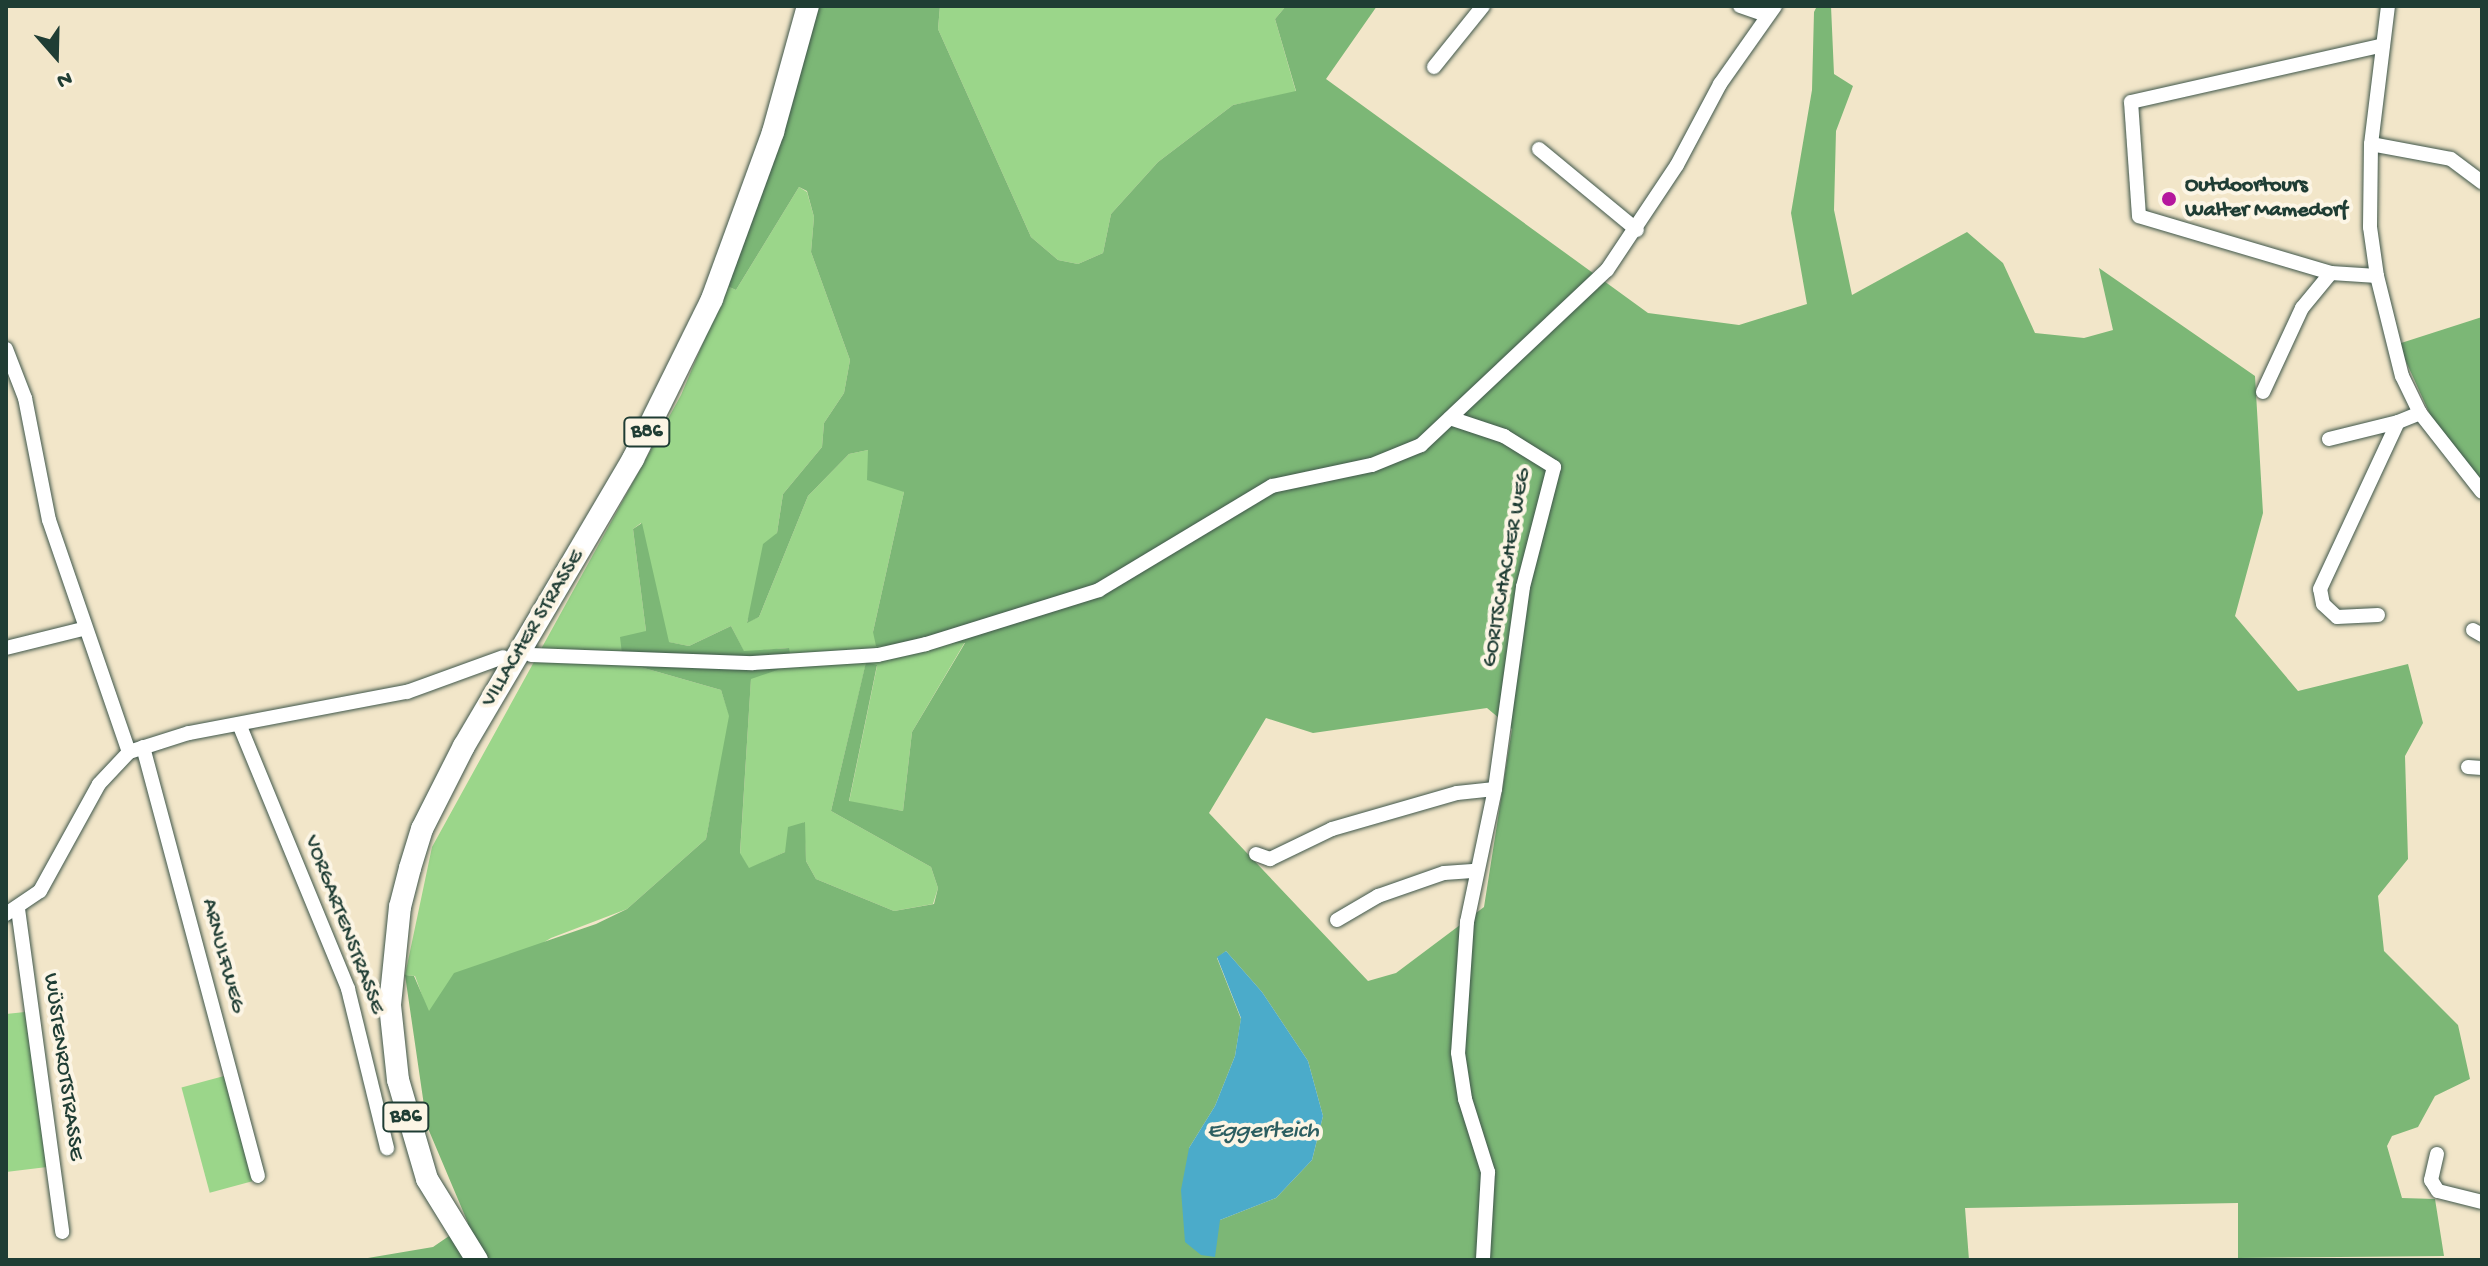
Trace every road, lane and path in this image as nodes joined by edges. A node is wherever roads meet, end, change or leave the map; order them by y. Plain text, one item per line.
1 (808, 6) edge
2 (1483, 6) edge
3 (1740, 6) edge
4 (2388, 6) edge
5 (1770, 11) edge
6 (2383, 45) junction
7 (1434, 67) dead end
8 (2371, 144) junction
9 (1539, 149) dead end
10 (2482, 182) edge
11 (1637, 230) junction
12 (2331, 273) junction
13 (2377, 276) junction
14 (6, 350) edge
15 (2263, 392) dead end
16 (2420, 413) junction
17 (1450, 418) junction
18 (2398, 422) junction
19 (2329, 439) dead end
20 (2482, 492) edge
21 (2378, 615) dead end
22 (83, 629) junction
23 (6, 648) edge
24 (531, 655) dead end
25 (503, 657) dead end
26 (239, 724) junction
27 (136, 750) junction
28 (1495, 789) junction
29 (1256, 854) dead end
30 (1476, 871) junction
31 (12, 911) edge
32 (1337, 920) dead end
33 (387, 1148) dead end
34 (2437, 1154) dead end
35 (258, 1176) dead end
36 (2482, 1202) edge
37 (62, 1232) dead end
38 (477, 1260) edge
39 (1483, 1260) edge

1 - 38 main road, VILLACHER STRASSE / B86
2 - 7 street
3 - 5 street
4 - 6 street
5 - 11 street
6 - 8 street
6 - 12 street
8 - 10 street
8 - 13 street
9 - 11 street
11 - 17 street
12 - 13 street
12 - 15 street
13 - 16 street
14 - 22 street, ARNULFWEG
16 - 18 street
16 - 20 street
17 - 24 street
17 - 28 street, GORITSCHACHER WEG
18 - 19 street
18 - 21 street
22 - 23 street
22 - 27 street, ARNULFWEG
25 - 26 street
26 - 27 street
26 - 33 street, VORGARTENSTRASSE
27 - 31 street
27 - 35 street, ARNULFWEG
28 - 29 street
28 - 30 street, GORITSCHACHER WEG
30 - 32 street
30 - 39 street, GORITSCHACHER WEG
31 - 37 street, WÜSTENROTSTRASSE
34 - 36 street

